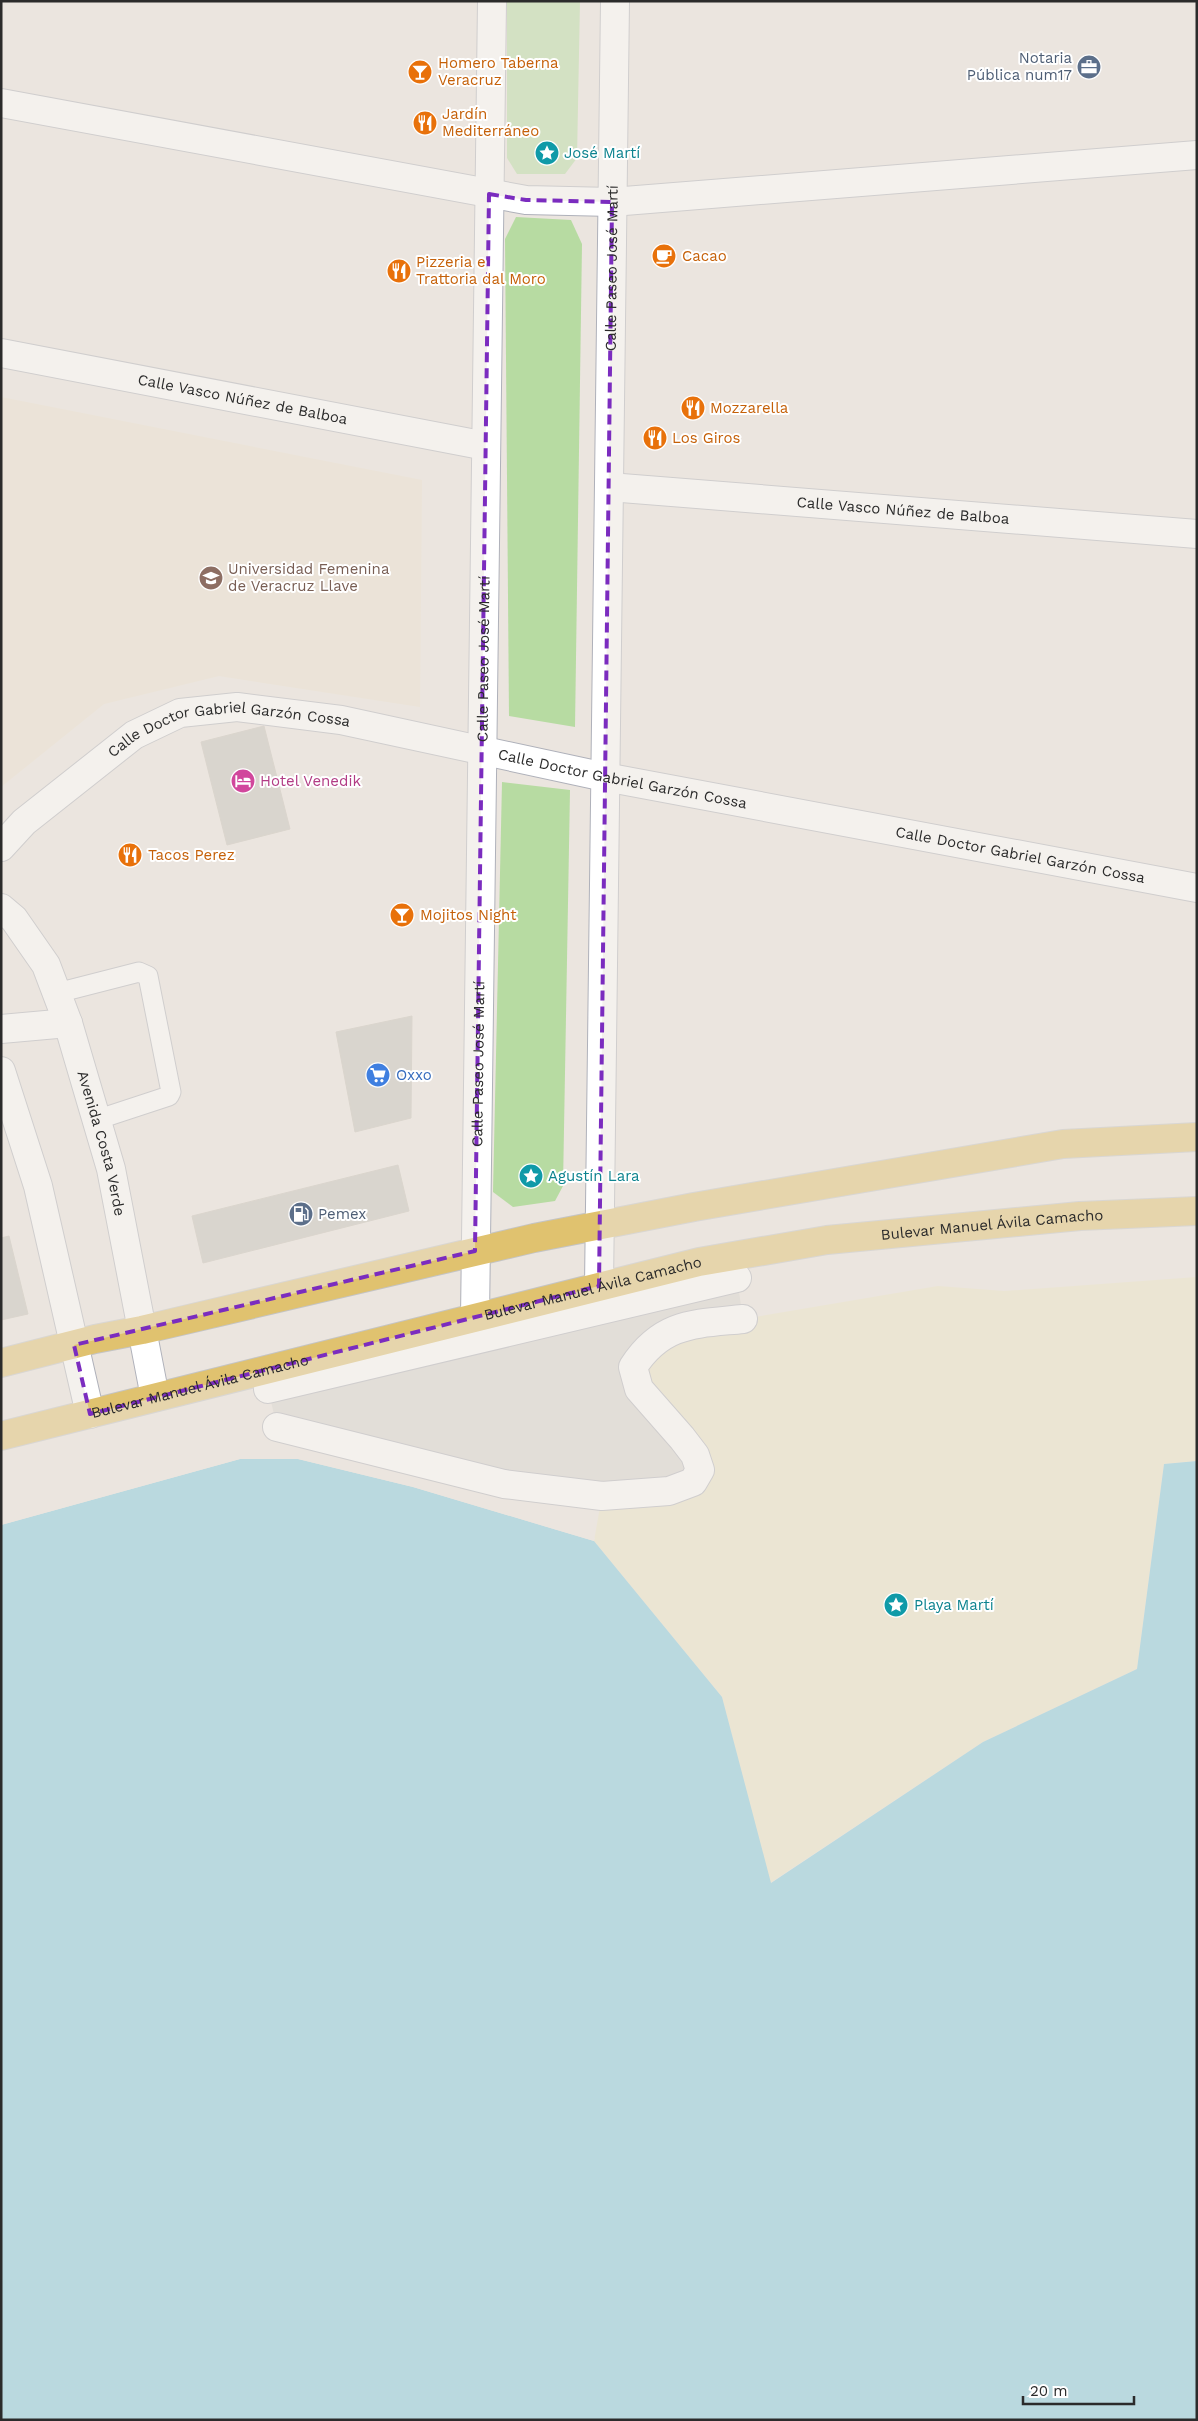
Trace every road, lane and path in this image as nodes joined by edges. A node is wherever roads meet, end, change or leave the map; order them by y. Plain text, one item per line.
1 (492, 1) edge
2 (615, 1) edge
3 (1, 102) edge
4 (1197, 155) edge
5 (489, 194) junction
6 (612, 202) junction
7 (1, 352) edge
8 (486, 446) junction
9 (609, 487) junction
10 (1197, 534) edge
11 (482, 749) junction
12 (605, 777) junction
13 (1, 847) edge
14 (1197, 888) edge
15 (1, 908) edge
16 (57, 993) junction
17 (68, 1023) junction
18 (1, 1029) edge
19 (1, 1071) edge
20 (96, 1120) junction
21 (1197, 1137) edge
22 (1197, 1211) edge
23 (599, 1226) junction
24 (475, 1251) junction
25 (737, 1278) dead end
26 (599, 1286) junction
27 (475, 1318) junction
28 (743, 1319) dead end
29 (142, 1330) junction
30 (74, 1345) junction
31 (1, 1364) edge
32 (268, 1389) dead end
33 (155, 1397) junction
34 (90, 1414) junction
35 (277, 1427) dead end
36 (1, 1436) edge

1 - 5 street, Calle Paseo José Martí
2 - 6 street, Calle Paseo José Martí
3 - 5 street
4 - 6 street
5 - 6 street
5 - 8 street, Calle Paseo José Martí
6 - 9 street, Calle Paseo José Martí
7 - 8 street, Calle Vasco Núñez de Balboa
8 - 11 street, Calle Paseo José Martí
9 - 10 street, Calle Vasco Núñez de Balboa
9 - 12 street, Calle Paseo José Martí
11 - 12 street, Calle Doctor Gabriel Garzón Cossa
11 - 13 street, Calle Doctor Gabriel Garzón Cossa
11 - 24 street, Calle Paseo José Martí
12 - 14 street, Calle Doctor Gabriel Garzón Cossa
12 - 23 street, Calle Paseo José Martí
15 - 16 street, Avenida Costa Verde
16 - 17 street, Avenida Costa Verde
16 - 20 lane
17 - 18 street
17 - 20 street, Avenida Costa Verde
19 - 30 street
20 - 29 street, Avenida Costa Verde
21 - 23 main road
22 - 26 main road, Bulevar Manuel Ávila Camacho
23 - 24 main road
23 - 26 street, Calle Paseo José Martí
24 - 27 street, Calle Paseo José Martí
24 - 29 main road
25 - 32 street
26 - 27 main road, Bulevar Manuel Ávila Camacho
27 - 33 main road, Bulevar Manuel Ávila Camacho
28 - 35 street
29 - 30 main road
29 - 33 street, Avenida Costa Verde
30 - 31 main road
30 - 34 street
33 - 34 main road, Bulevar Manuel Ávila Camacho
34 - 36 main road, Bulevar Manuel Ávila Camacho

